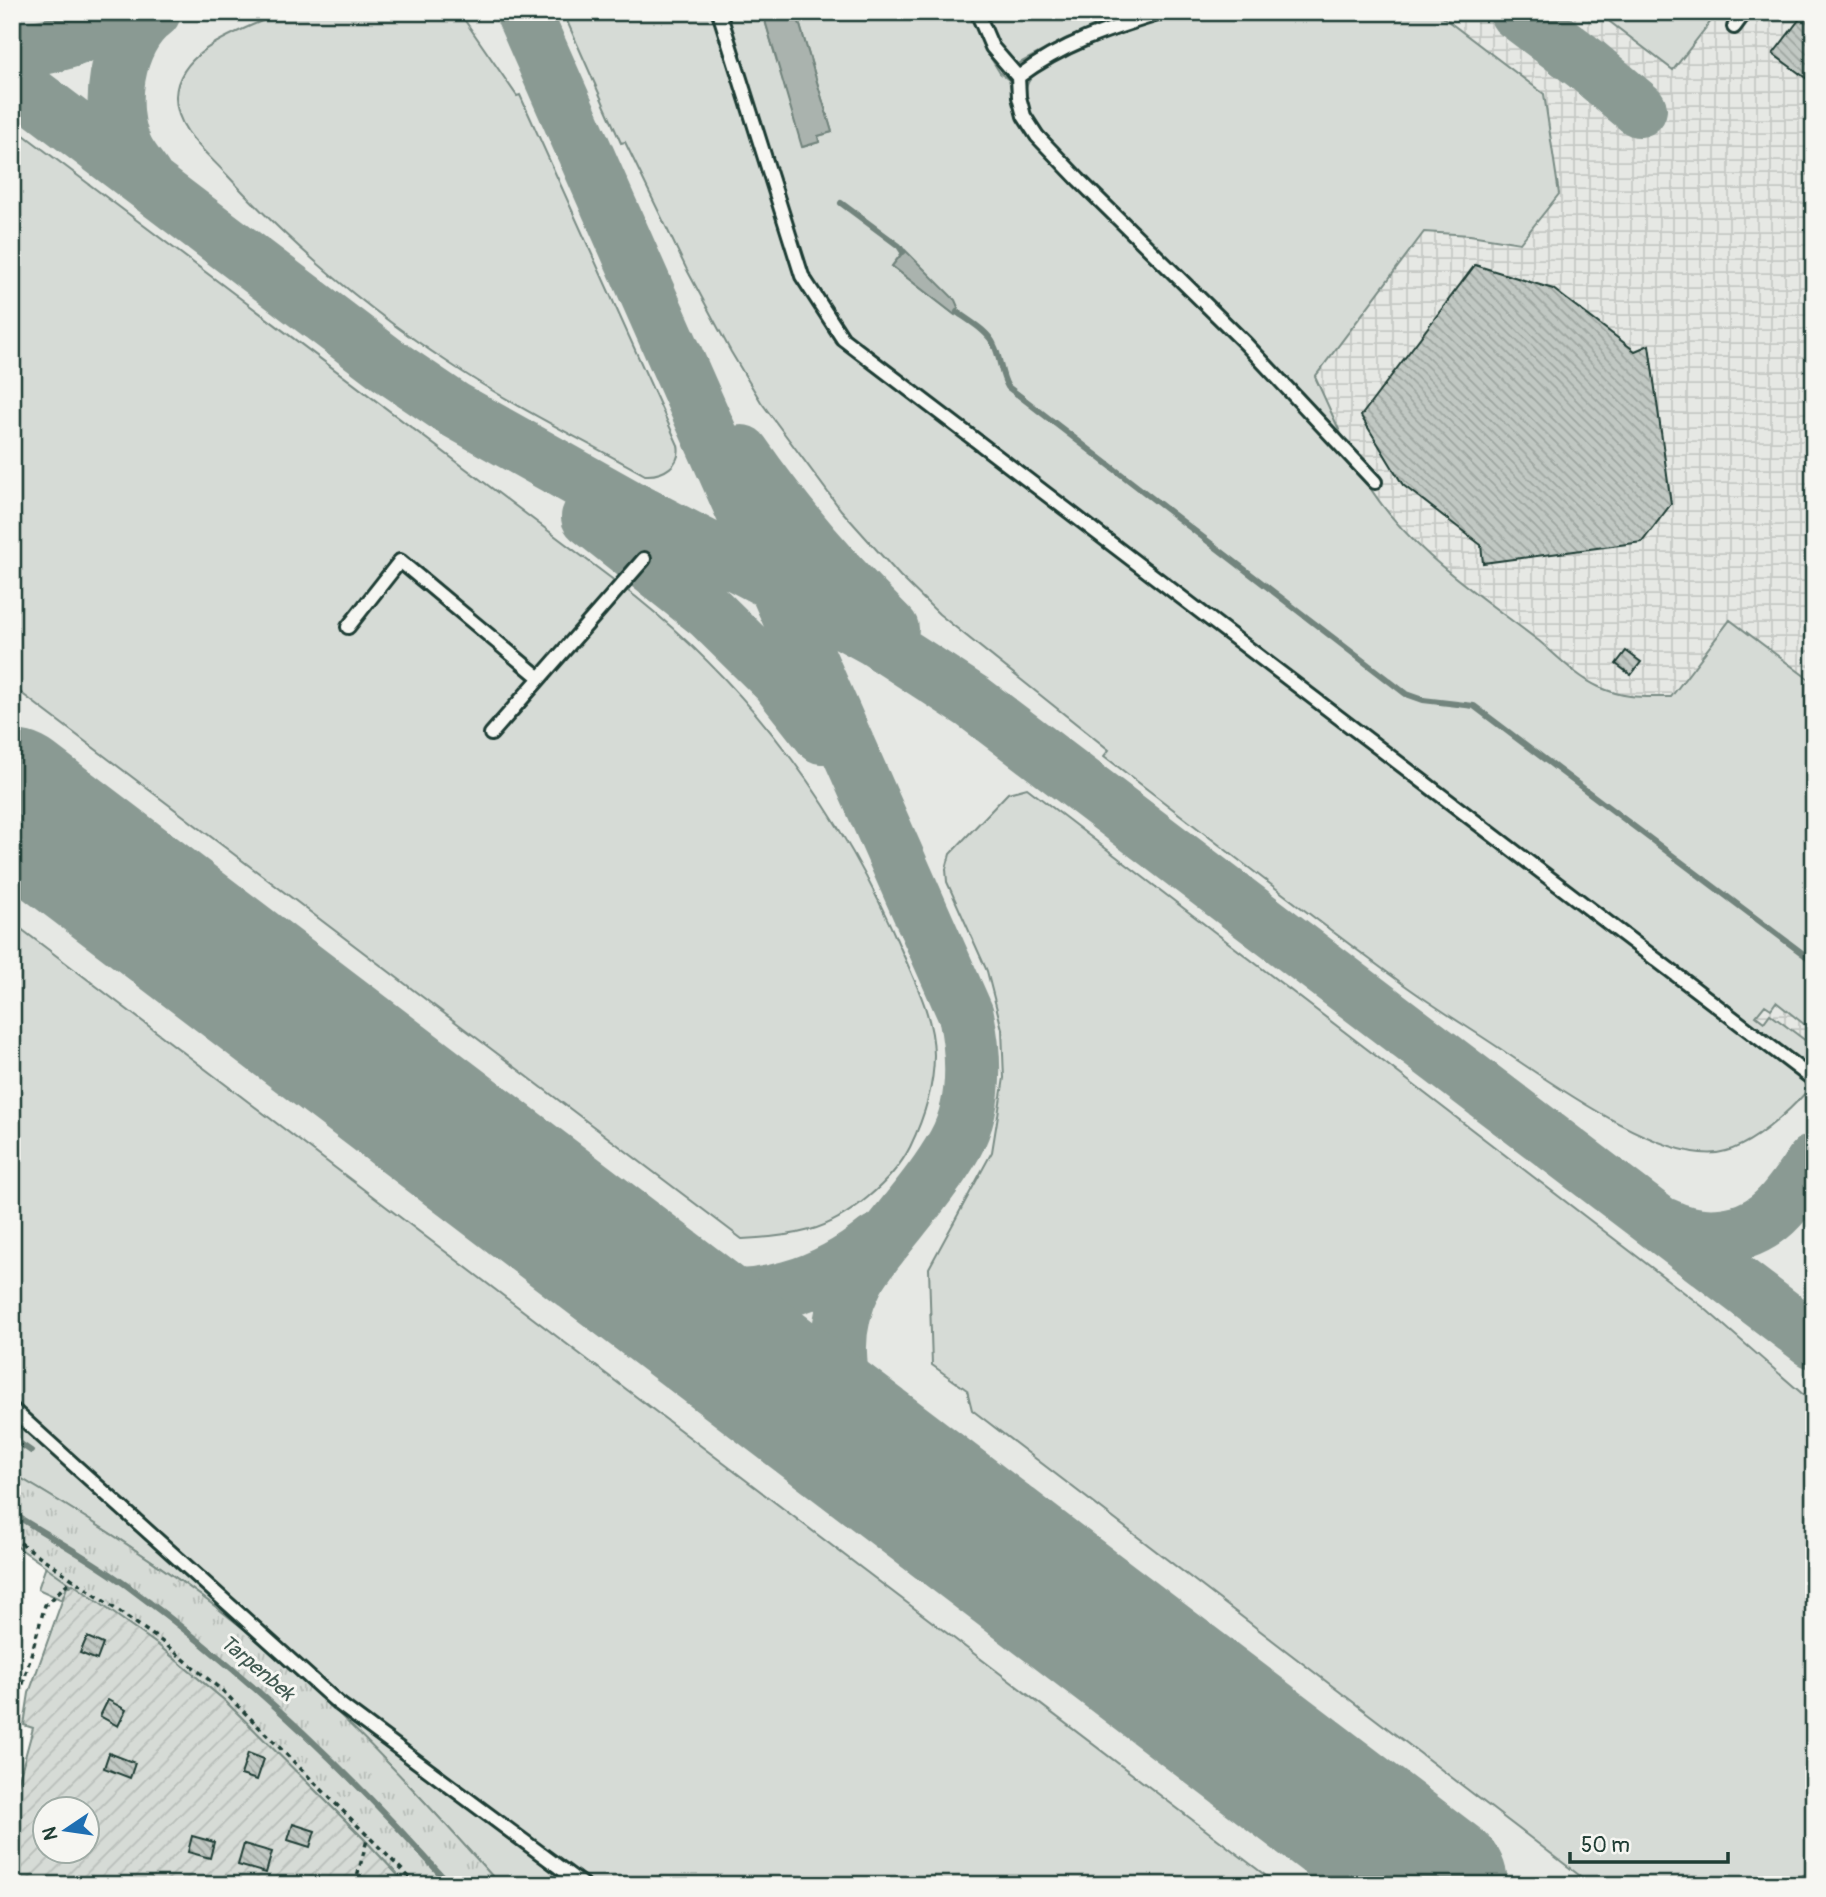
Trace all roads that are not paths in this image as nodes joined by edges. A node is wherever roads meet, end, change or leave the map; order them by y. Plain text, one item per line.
1 (719, 12) edge
2 (977, 12) edge
3 (1164, 12) edge
4 (1745, 12) edge
5 (1734, 27) dead end
6 (1017, 76) junction
7 (1374, 482) dead end
8 (644, 559) dead end
9 (348, 628) dead end
10 (540, 678) junction
11 (491, 734) dead end
12 (1814, 1080) edge
13 (12, 1409) edge
14 (583, 1885) edge

1 - 12 lane
2 - 6 lane
3 - 6 lane
4 - 5 lane
6 - 7 lane
8 - 10 lane
9 - 10 lane
10 - 11 lane
13 - 14 lane

